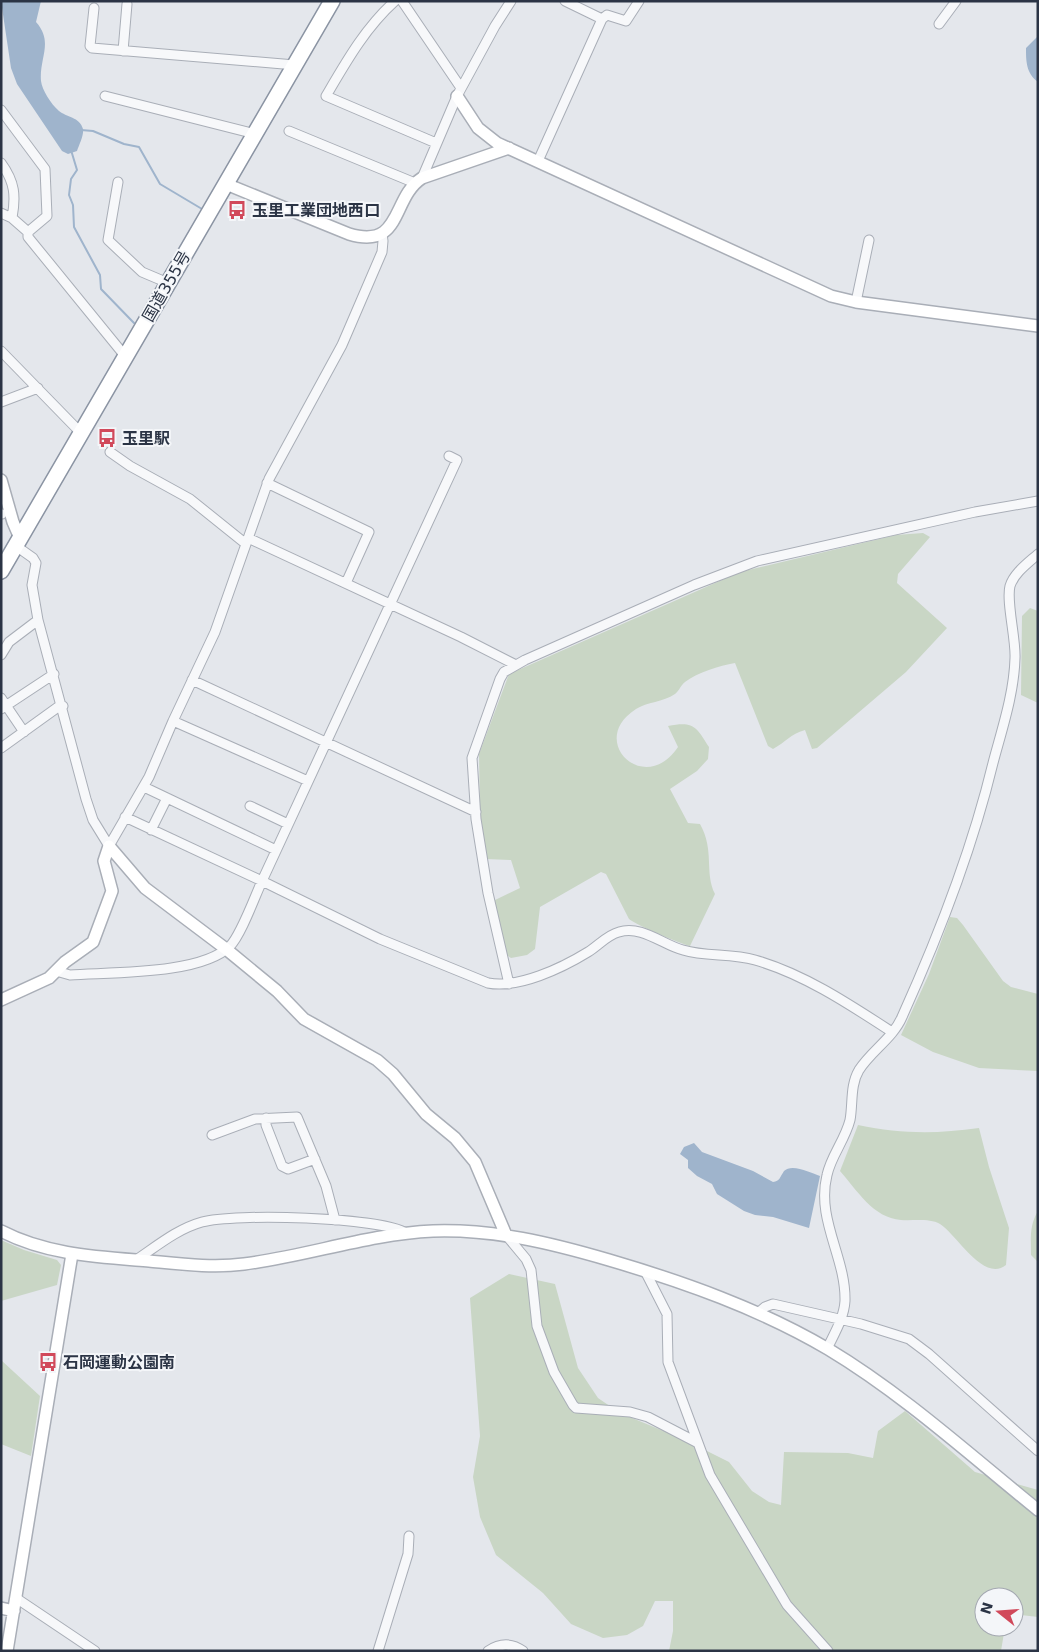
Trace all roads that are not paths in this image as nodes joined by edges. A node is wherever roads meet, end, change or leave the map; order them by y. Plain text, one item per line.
1 (332, 1) edge
2 (395, 1) edge
3 (402, 1) edge
4 (511, 1) edge
5 (565, 1) edge
6 (639, 1) edge
7 (956, 1) edge
8 (127, 4) dead end
9 (94, 8) dead end
10 (602, 19) junction
11 (939, 24) dead end
12 (122, 51) junction
13 (295, 65) junction
14 (459, 92) junction
15 (105, 96) dead end
16 (1, 110) edge
17 (289, 131) dead end
18 (255, 134) junction
19 (436, 143) junction
20 (509, 148) junction
21 (538, 161) junction
22 (1, 163) edge
23 (418, 181) junction
24 (118, 182) dead end
25 (226, 184) junction
26 (1, 213) edge
27 (12, 218) junction
28 (28, 232) junction
29 (382, 234) junction
30 (869, 240) dead end
31 (168, 282) junction
32 (856, 302) junction
33 (1038, 326) edge
34 (1, 351) edge
35 (126, 356) junction
36 (38, 388) junction
37 (1, 402) edge
38 (81, 433) junction
39 (110, 452) dead end
40 (449, 456) dead end
41 (1, 480) edge
42 (267, 483) junction
43 (1038, 501) edge
44 (3, 513) edge
45 (247, 541) junction
46 (18, 542) junction
47 (1038, 554) edge
48 (1, 571) edge
49 (346, 583) junction
50 (390, 603) junction
51 (38, 620) junction
52 (1, 655) edge
53 (516, 665) junction
54 (54, 674) junction
55 (192, 680) junction
56 (3, 704) edge
57 (62, 706) junction
58 (173, 721) junction
59 (24, 732) junction
60 (326, 742) junction
61 (1, 748) edge
62 (308, 780) junction
63 (144, 787) junction
64 (167, 798) junction
65 (250, 806) dead end
66 (476, 812) junction
67 (125, 818) junction
68 (288, 824) junction
69 (151, 830) junction
70 (109, 846) junction
71 (276, 850) junction
72 (262, 881) junction
73 (226, 949) junction
74 (56, 971) junction
75 (509, 984) junction
76 (1, 1000) edge
77 (892, 1032) junction
78 (266, 1118) junction
79 (212, 1135) dead end
80 (315, 1159) junction
81 (336, 1220) junction
82 (1, 1231) edge
83 (406, 1233) junction
84 (506, 1235) junction
85 (72, 1254) junction
86 (136, 1260) junction
87 (646, 1271) junction
88 (758, 1313) junction
89 (841, 1320) junction
90 (827, 1349) junction
91 (698, 1443) junction
92 (1038, 1451) edge
93 (1038, 1510) edge
94 (409, 1536) dead end
95 (16, 1598) junction
96 (1, 1608) edge
97 (14, 1611) junction
98 (7, 1651) edge
99 (95, 1651) edge
100 (378, 1651) edge
101 (488, 1651) edge
102 (523, 1651) edge
103 (828, 1651) edge

1 - 13 highway, 国道355号
2 - 19 street
3 - 14 street
4 - 14 street
5 - 10 street
6 - 10 street
7 - 11 street
8 - 12 street
9 - 12 street
10 - 21 street
12 - 13 street
13 - 18 highway, 国道355号
14 - 19 street
14 - 20 street
15 - 18 street
16 - 28 street
17 - 23 street
18 - 25 highway, 国道355号
19 - 23 street
20 - 21 street
20 - 23 street
21 - 32 street
22 - 27 street
23 - 29 street
24 - 31 street
25 - 29 street
25 - 31 highway, 国道355号
26 - 27 street
27 - 28 street
28 - 35 street
29 - 42 street
30 - 32 street
31 - 35 highway, 国道355号
32 - 33 street
34 - 36 street
35 - 38 highway, 国道355号
36 - 37 street
36 - 38 street
38 - 46 highway, 国道355号
39 - 45 street
40 - 50 street
41 - 44 street
42 - 45 street
42 - 49 street
43 - 53 street
44 - 46 street
45 - 49 street
45 - 55 street
46 - 48 highway, 国道355号
46 - 51 street
47 - 77 street
49 - 50 street
50 - 53 street
50 - 60 street
51 - 52 street
51 - 54 street
53 - 66 street
54 - 56 street
54 - 57 street
55 - 58 street
55 - 60 street
56 - 59 street
57 - 59 street
57 - 70 street
58 - 62 street
58 - 63 street
59 - 61 street
60 - 62 street
60 - 66 street
62 - 68 street
63 - 64 street
63 - 67 street
64 - 69 street
64 - 71 street
65 - 68 street
66 - 75 street
67 - 69 street
67 - 70 street
68 - 71 street
69 - 72 street
70 - 73 street
70 - 74 street
71 - 72 street
72 - 73 street
72 - 75 street
73 - 74 street
73 - 84 street
74 - 76 street
75 - 77 street
77 - 89 street
78 - 79 street
78 - 80 street
78 - 80 street
80 - 81 street
81 - 83 street
81 - 86 street
82 - 85 street
83 - 84 street
83 - 86 street
84 - 87 street
84 - 91 street
85 - 86 street
85 - 95 street
87 - 88 street
87 - 91 street
88 - 89 street
88 - 90 street
89 - 90 street
89 - 92 street
90 - 93 street
91 - 103 street
94 - 100 street
95 - 97 street
95 - 99 street
96 - 97 street
97 - 98 street
101 - 102 street

